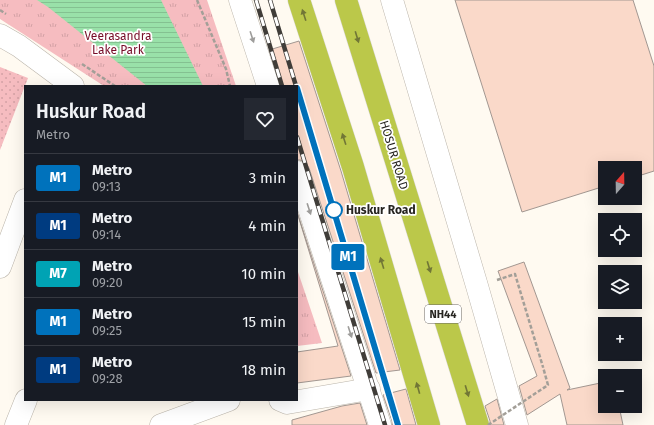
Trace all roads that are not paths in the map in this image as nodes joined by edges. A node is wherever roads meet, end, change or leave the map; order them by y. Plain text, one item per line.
1 (240, 0) edge
2 (299, 0) edge
3 (346, 0) edge
4 (392, 0) edge
5 (0, 35) edge
6 (70, 85) edge
7 (268, 85) edge
8 (298, 175) edge
9 (24, 203) edge
10 (0, 267) edge
11 (369, 389) junction
12 (26, 401) edge
13 (226, 401) edge
14 (282, 401) edge
15 (16, 425) edge
16 (161, 425) edge
17 (380, 425) edge
18 (430, 425) edge
19 (478, 425) edge
20 (517, 425) edge

1 -> 7 street
18 -> 2 highway
3 -> 19 highway, HOSUR ROAD / NH44
4 - 20 street
5 - 6 street
8 -> 11 street
9 - 10 street
11 - 14 street
11 - 17 street
12 - 15 street
13 - 16 street

